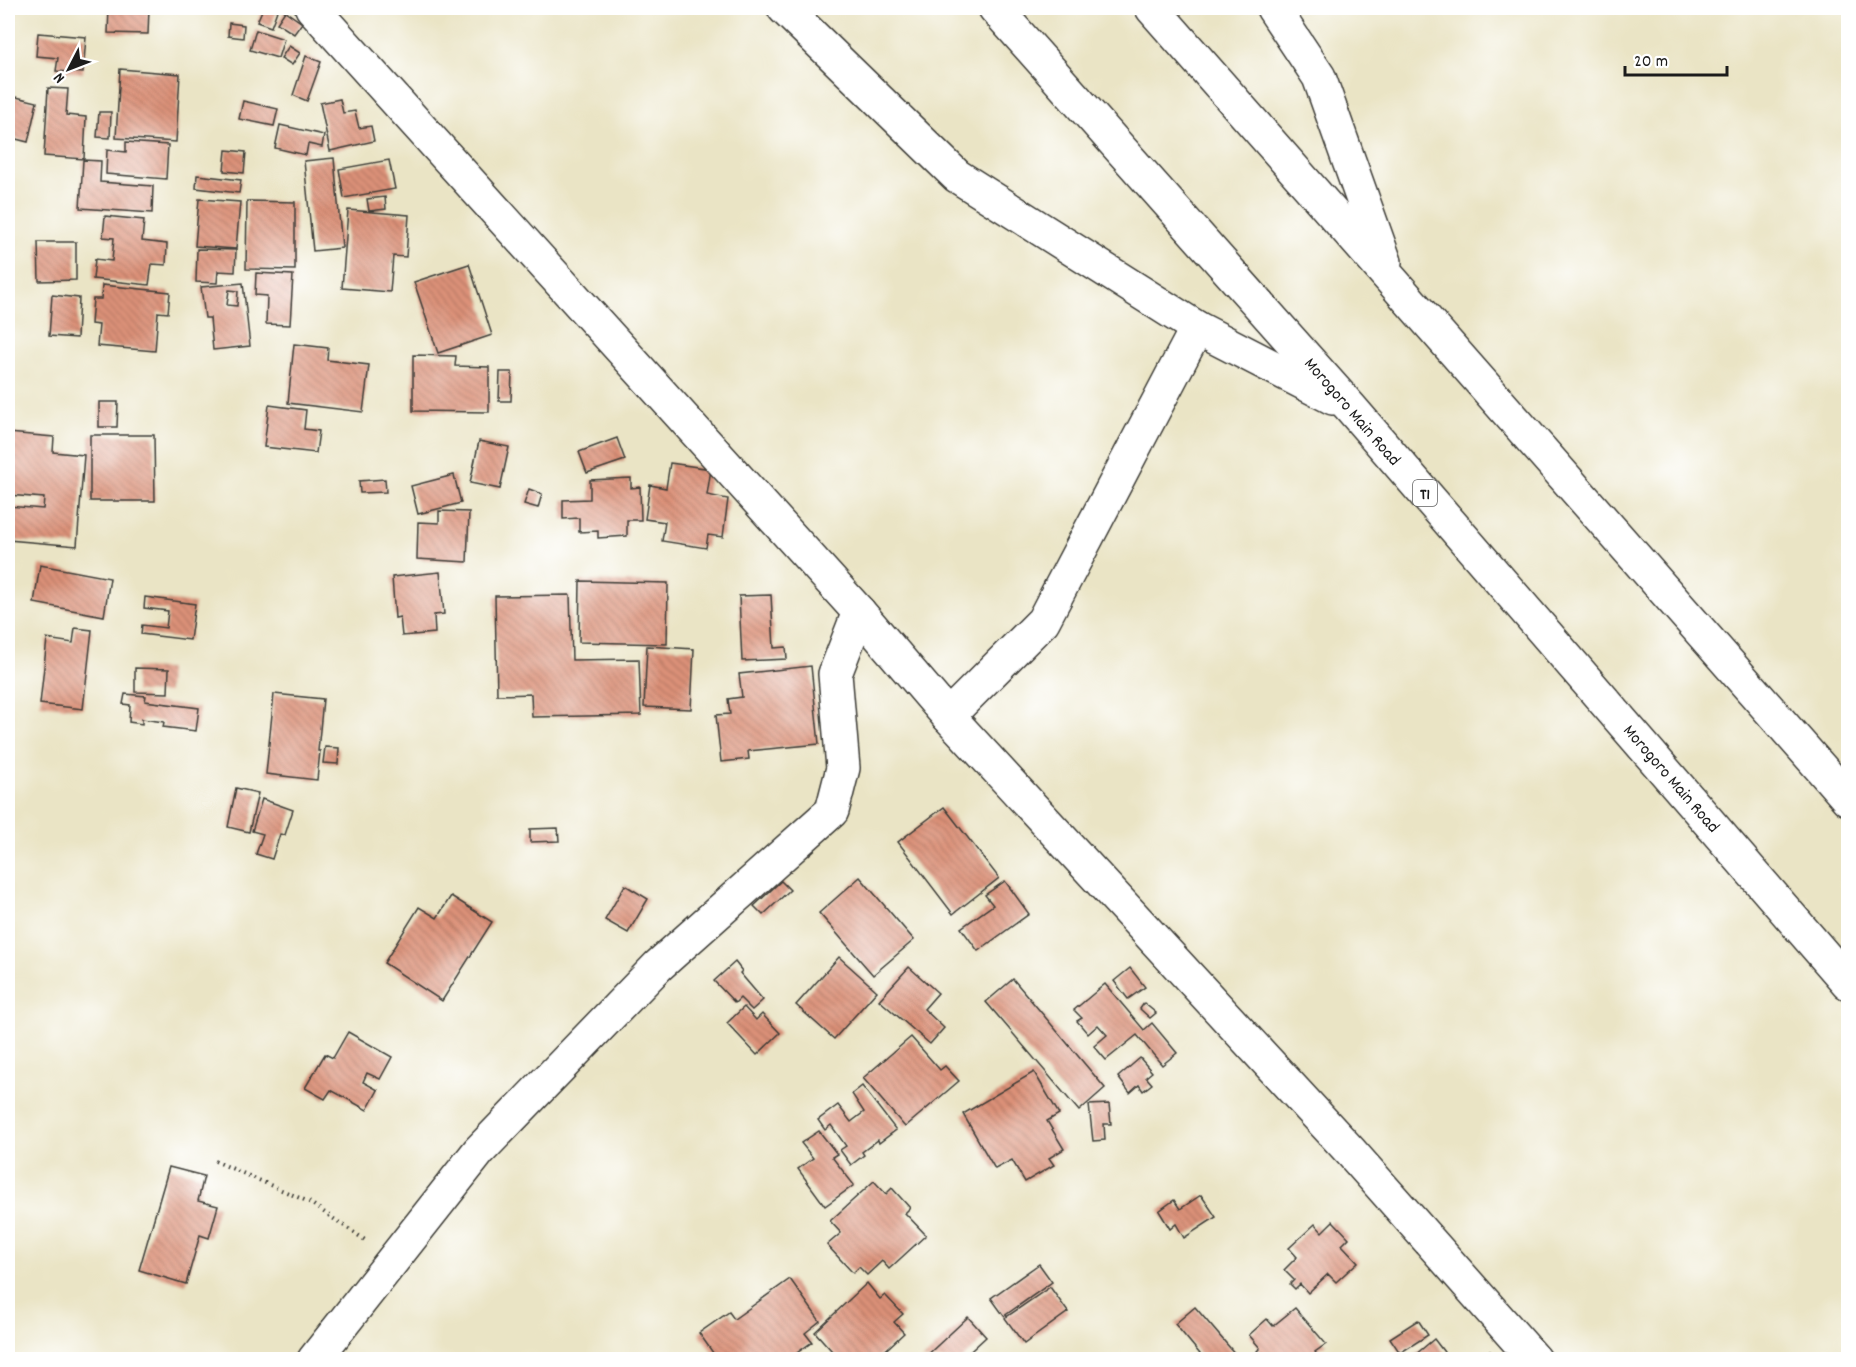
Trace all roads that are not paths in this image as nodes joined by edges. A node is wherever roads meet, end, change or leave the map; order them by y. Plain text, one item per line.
1 (312, 8) edge
2 (784, 8) edge
3 (995, 8) edge
4 (1152, 8) edge
5 (1273, 8) edge
6 (1392, 281) junction
7 (1197, 328) junction
8 (1350, 407) junction
9 (859, 612) junction
10 (948, 716) junction
11 (1848, 799) edge
12 (1848, 982) edge
13 (314, 1359) edge
14 (1535, 1359) edge

1 - 9 main road
2 - 7 main road
3 - 8 main road, Morogoro Main Road / T1
4 - 6 main road
5 - 6 main road
6 - 11 main road
7 - 8 main road
7 - 10 main road
8 - 12 main road, Morogoro Main Road / T1
9 - 10 main road
9 - 13 main road
10 - 14 main road

